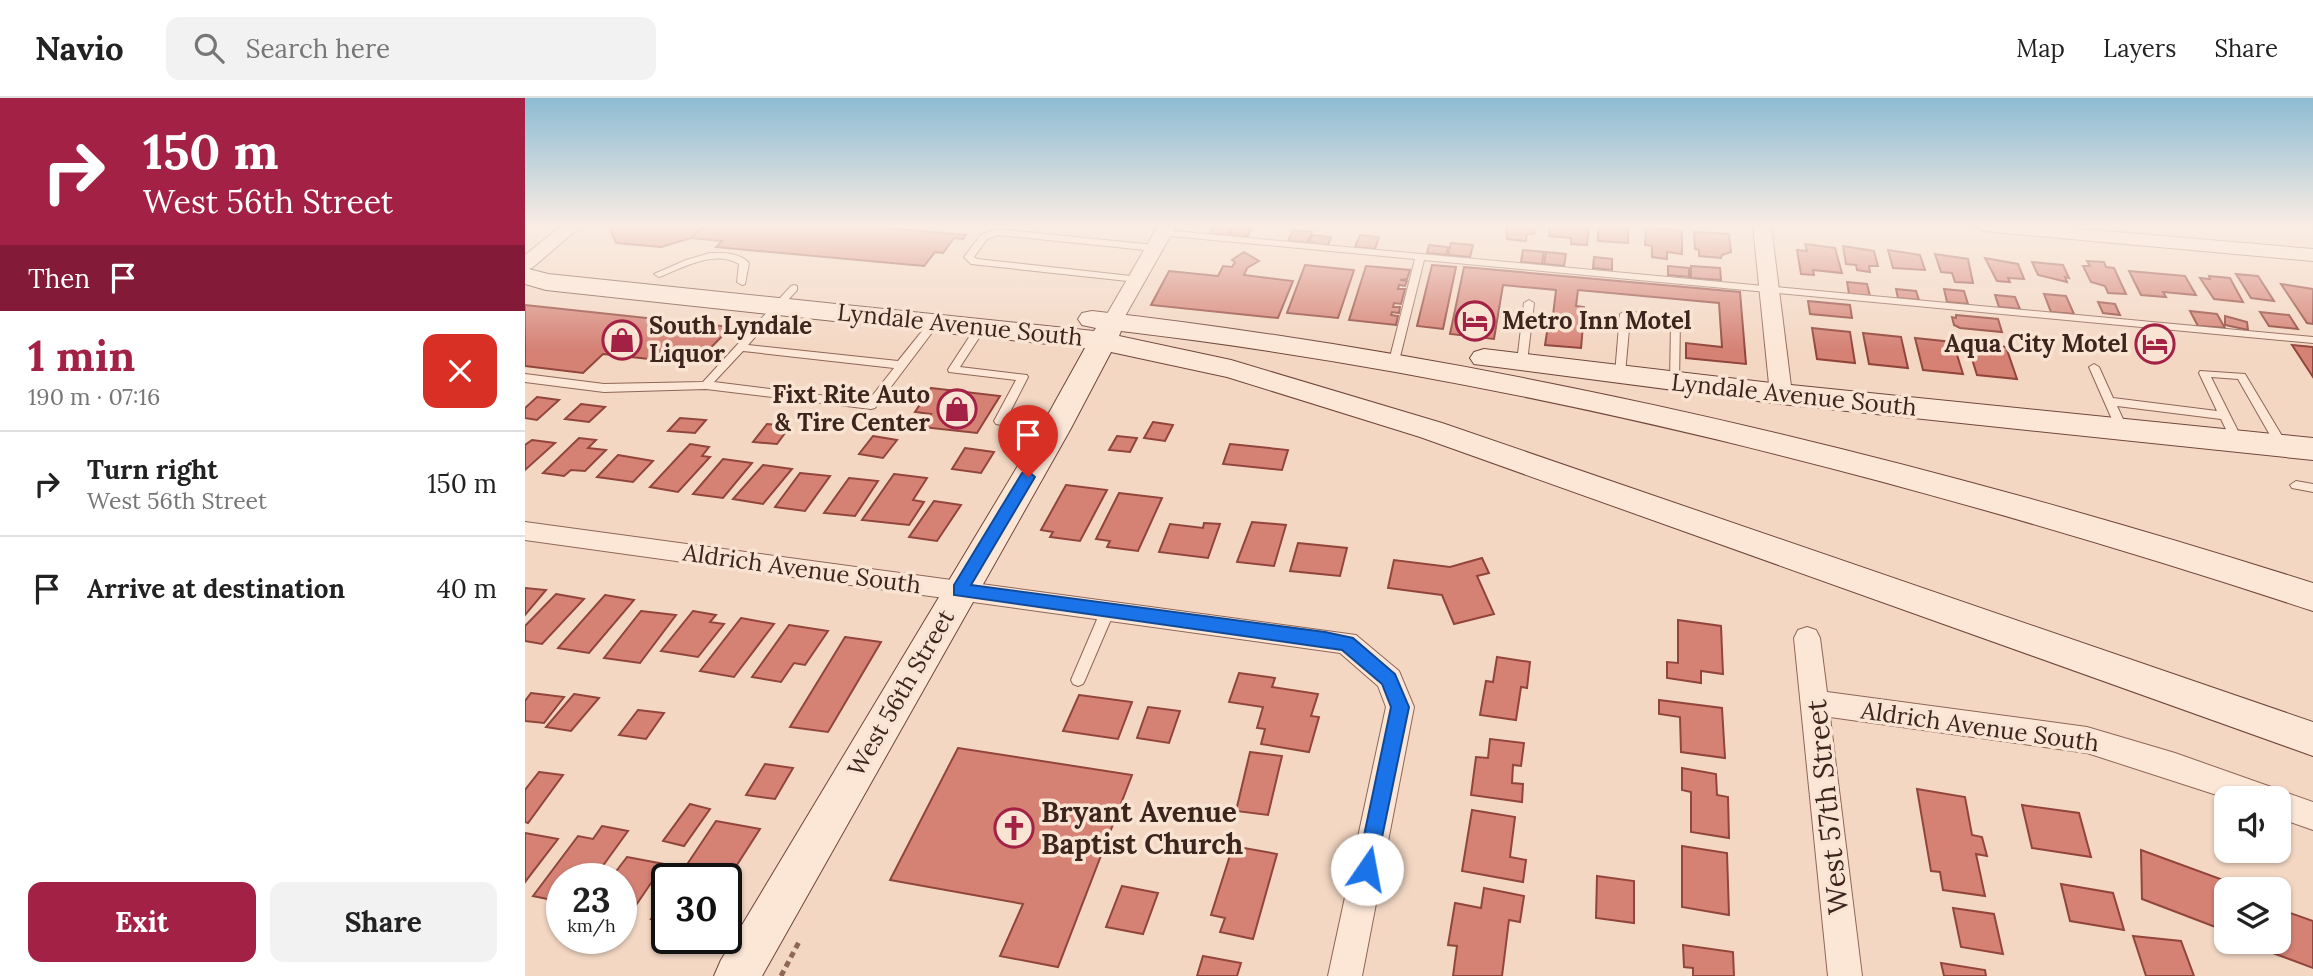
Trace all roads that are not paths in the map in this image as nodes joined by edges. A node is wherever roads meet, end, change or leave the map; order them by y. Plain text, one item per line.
1 (589, 267) edge
2 (1022, 267) edge
3 (1144, 267) edge
4 (1417, 267) edge
5 (1540, 267) edge
6 (1767, 267) edge
7 (525, 276) edge
8 (1137, 279) junction
9 (1769, 288) junction
10 (786, 297) junction
11 (1529, 303) dead end
12 (935, 322) junction
13 (981, 327) junction
14 (1108, 331) junction
15 (2313, 340) edge
16 (741, 346) junction
17 (1395, 356) junction
18 (1522, 362) junction
19 (901, 365) junction
20 (2094, 367) dead end
21 (1620, 374) junction
22 (525, 378) edge
23 (1675, 382) junction
24 (706, 385) junction
25 (1781, 394) junction
26 (2109, 401) junction
27 (2231, 428) junction
28 (1055, 430) junction
29 (2122, 430) junction
30 (2282, 446) junction
31 (2313, 449) edge
32 (2296, 485) dead end
33 (2313, 488) edge
34 (525, 531) edge
35 (960, 590) junction
36 (2313, 597) edge
37 (1108, 610) junction
38 (1807, 638) dead end
39 (1078, 680) dead end
40 (1815, 703) junction
41 (2313, 739) edge
42 (2230, 786) edge
43 (2291, 808) edge
44 (2313, 816) edge
45 (737, 976) edge
46 (1345, 976) edge
47 (1845, 976) edge

1 - 10 main road, Lyndale Avenue South
2 - 8 lane
3 - 8 street, West 56th Street
4 - 17 lane
5 - 9 lane
6 - 9 street
7 - 10 main road, Lyndale Avenue South
8 - 14 street, West 56th Street
9 - 15 lane
9 - 25 street
10 - 12 main road, Lyndale Avenue South
10 - 14 main road, Lyndale Avenue South
10 - 16 lane
11 - 18 lane
12 - 13 main road, Lyndale Avenue South
12 - 19 lane
13 - 14 main road, Lyndale Avenue South
13 - 28 lane
14 - 17 main road, Lyndale Avenue South
14 - 28 main road, West 56th Street
14 - 41 main road
16 - 19 lane
16 - 24 lane
17 - 18 main road, Lyndale Avenue South
17 - 36 main road
18 - 21 main road, Lyndale Avenue South
19 - 24 lane
20 - 26 lane
21 - 23 main road, Lyndale Avenue South
21 - 23 lane
22 - 24 lane
23 - 25 main road, Lyndale Avenue South
25 - 29 main road, Lyndale Avenue South
26 - 27 lane
26 - 29 lane
27 - 29 main road, Lyndale Avenue South
27 - 30 main road, Lyndale Avenue South
27 - 30 lane
28 - 35 main road, West 56th Street
30 - 31 main road, Lyndale Avenue South
32 - 33 lane
34 - 35 street, Aldrich Avenue South
35 - 37 street, Aldrich Avenue South
35 - 45 main road, West 56th Street
37 - 39 lane
37 - 46 street, Aldrich Avenue South
38 - 40 street, West 57th Street
40 - 42 street, Aldrich Avenue South
40 - 47 street, West 57th Street
43 - 44 street

